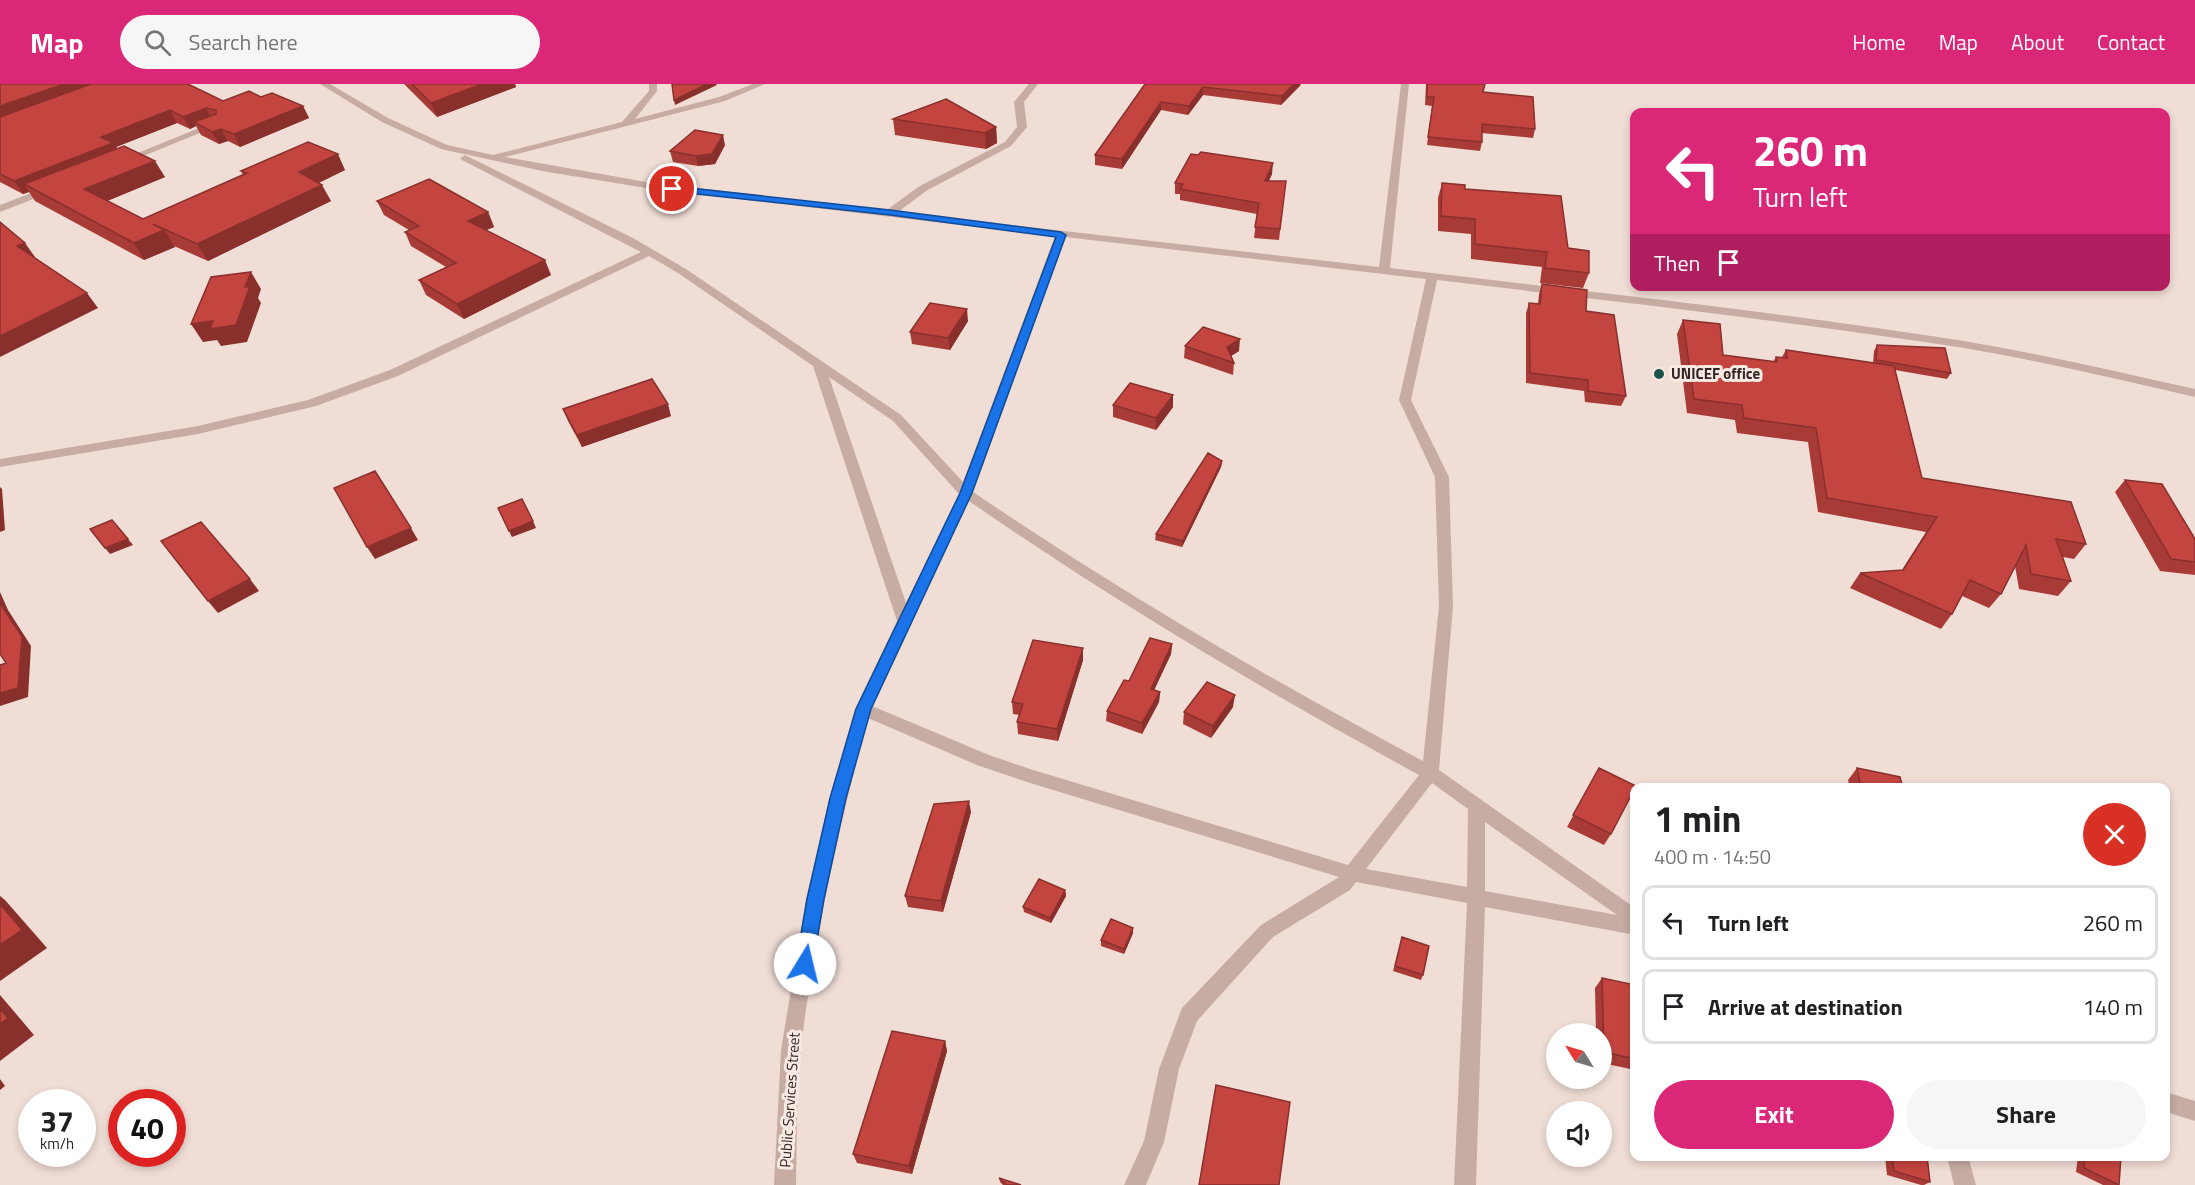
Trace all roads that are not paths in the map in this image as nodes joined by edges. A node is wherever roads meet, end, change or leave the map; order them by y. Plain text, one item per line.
1 (324, 84) edge
2 (653, 84) edge
3 (761, 84) edge
4 (1034, 84) edge
5 (1405, 84) edge
6 (626, 123) junction
7 (217, 124) edge
8 (444, 147) junction
9 (493, 158) junction
10 (117, 163) edge
11 (61, 185) edge
12 (0, 209) edge
13 (890, 213) junction
14 (1061, 235) junction
15 (649, 252) junction
16 (1384, 271) junction
17 (1432, 276) junction
18 (818, 363) junction
19 (2195, 393) edge
20 (0, 463) edge
21 (966, 493) junction
22 (905, 622) junction
23 (863, 709) junction
24 (1430, 773) junction
25 (1477, 805) junction
26 (1353, 874) junction
27 (1476, 899) junction
28 (1630, 914) edge
29 (1630, 926) edge
30 (2170, 1103) edge
31 (2195, 1111) edge
32 (1959, 1161) edge
33 (785, 1185) edge
34 (1135, 1185) edge
35 (1465, 1185) edge
36 (1965, 1185) edge

1 - 8 street
2 - 6 street
3 - 6 street
4 - 13 street
5 - 16 street
6 - 9 street
7 - 10 street
8 - 9 street
8 - 15 street
9 - 13 street
11 - 12 street
13 - 14 street
14 - 16 street
14 - 21 street, Public Services Street
15 - 18 street
15 - 20 street
16 - 17 street
17 - 19 street
17 - 24 street
18 - 21 street
18 - 22 street
21 - 22 street, Public Services Street
21 - 24 street
22 - 23 street, Public Services Street
23 - 26 street
23 - 33 street, Public Services Street
24 - 25 street
24 - 26 street
25 - 27 street
25 - 28 street
26 - 27 street
26 - 34 street
27 - 29 street
27 - 35 street
30 - 31 street
32 - 36 street

